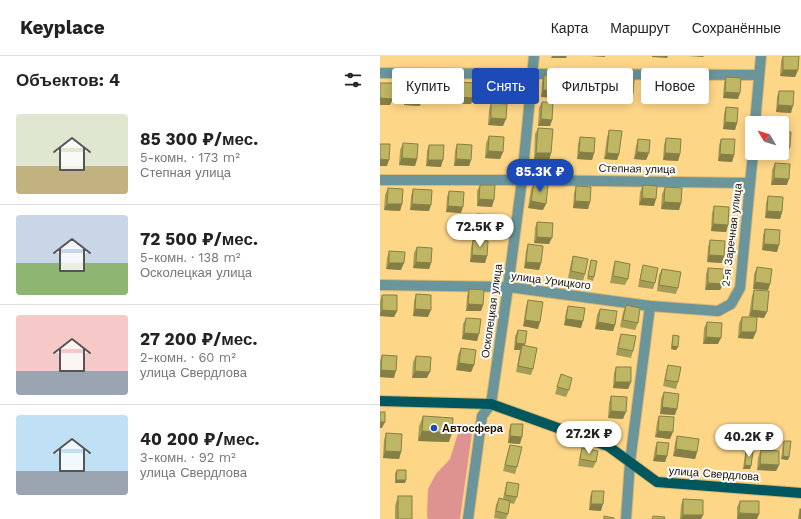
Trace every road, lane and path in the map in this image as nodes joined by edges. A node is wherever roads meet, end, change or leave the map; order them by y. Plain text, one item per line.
1 (534, 56) edge
2 (760, 56) edge
3 (533, 68) edge
4 (380, 73) edge
5 (472, 74) edge
6 (539, 74) edge
7 (759, 75) junction
8 (529, 104) edge
9 (756, 116) edge
10 (752, 160) edge
11 (380, 180) edge
12 (522, 180) junction
13 (750, 183) junction
14 (380, 285) edge
15 (508, 287) junction
16 (650, 306) junction
17 (718, 311) joint
18 (380, 401) edge
19 (491, 404) junction
20 (630, 462) junction
21 (801, 493) edge
22 (468, 519) edge
23 (626, 519) edge

1 - 3 street, Осколецкая улица
2 - 7 street
4 - 5 street
6 - 7 street
7 - 9 street
8 - 12 street, Осколецкая улица
10 - 13 street, 2-я Заречная улица
11 - 12 street, Степная улица
12 - 13 street, Степная улица
12 - 15 street, Осколецкая улица
13 - 17 street, 2-я Заречная улица
14 - 15 street, улица Урицкого
15 - 16 street, улица Урицкого
15 - 19 street, Осколецкая улица
16 - 17 street, улица Урицкого
16 - 20 street
18 - 19 main road, улица Свердлова
19 - 20 main road, улица Свердлова
19 - 22 street, Осколецкая улица
20 - 21 main road, улица Свердлова
20 - 23 street

